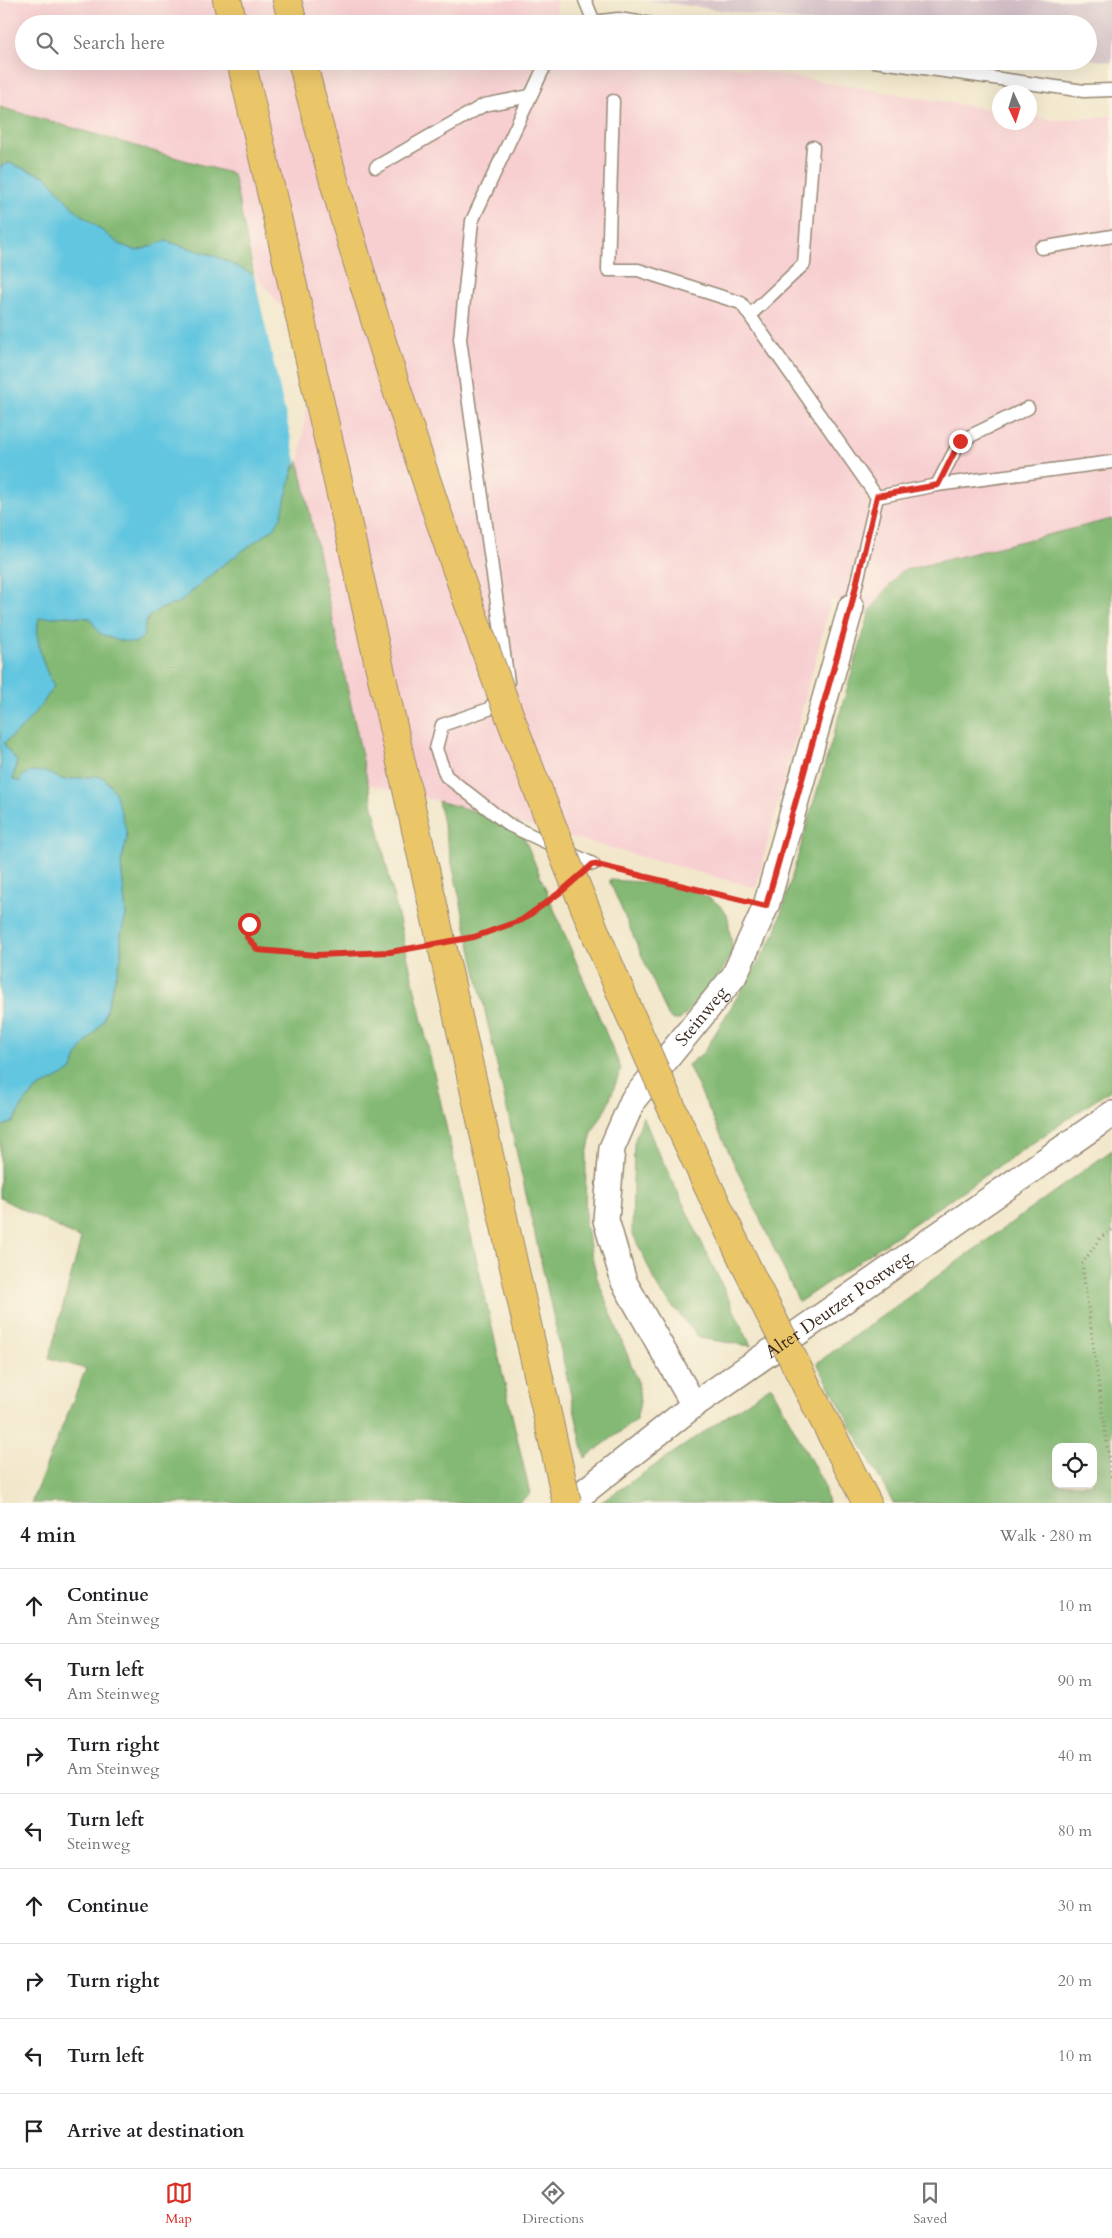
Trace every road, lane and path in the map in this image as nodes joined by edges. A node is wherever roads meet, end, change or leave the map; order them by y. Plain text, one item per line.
1 (227, 0) edge
2 (287, 0) edge
3 (585, 0) edge
4 (230, 15) edge
5 (291, 15) edge
6 (590, 15) edge
7 (243, 70) edge
8 (304, 70) edge
9 (543, 70) edge
10 (937, 70) edge
11 (1112, 90) edge
12 (530, 96) junction
13 (613, 101) dead end
14 (813, 147) dead end
15 (376, 167) dead end
16 (1112, 236) edge
17 (1041, 248) dead end
18 (750, 315) junction
19 (1028, 408) dead end
20 (1112, 462) edge
21 (938, 485) junction
22 (877, 496) junction
23 (851, 607) joint
24 (593, 864) joint
25 (554, 896) dead end
26 (766, 906) junction
27 (260, 910) dead end
28 (465, 939) dead end
29 (418, 947) dead end
30 (1112, 1114) edge
31 (1112, 1230) edge
32 (694, 1405) junction
33 (849, 1470) junction
34 (1112, 1481) edge
35 (568, 1503) edge
36 (853, 1503) edge
37 (867, 1503) edge

1 - 4 highway
2 - 5 highway
3 - 6 lane
7 - 35 highway, bridge
8 - 33 highway, bridge
9 - 12 lane
10 - 11 lane
12 - 15 lane
12 - 24 lane
13 - 18 lane
14 - 18 lane
16 - 17 lane
18 - 22 lane
19 - 21 lane
20 - 21 lane
21 - 22 lane
22 - 23 lane
23 - 26 street, Steinweg
24 - 26 path
25 - 28 path
26 - 32 street, Steinweg
27 - 29 path
30 - 32 street, Alter Deutzer Postweg
31 - 34 path
32 - 35 street, Alter Deutzer Postweg
33 - 36 lane
33 - 37 highway

